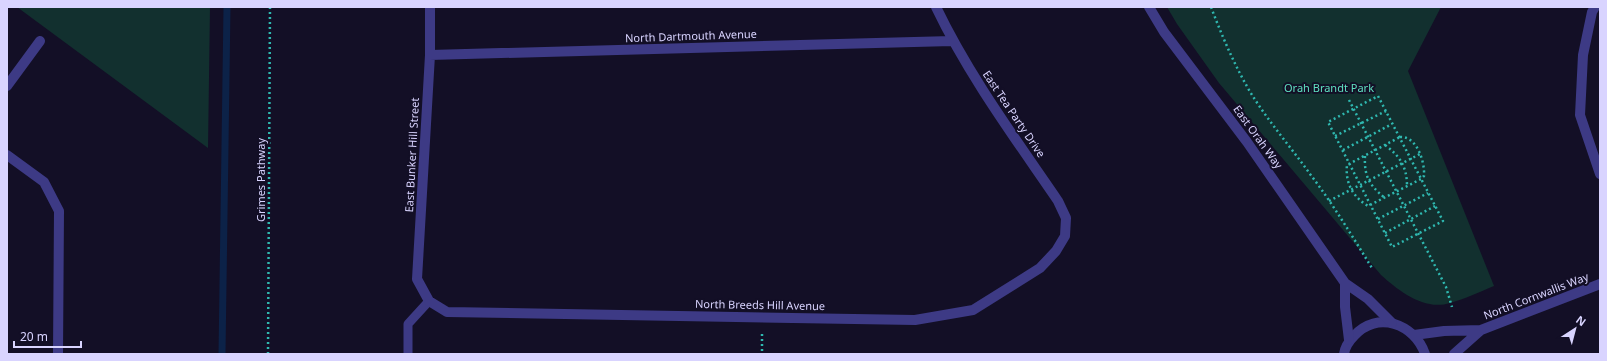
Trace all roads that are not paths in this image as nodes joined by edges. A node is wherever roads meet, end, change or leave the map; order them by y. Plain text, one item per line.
1 (430, 7) edge
2 (936, 7) edge
3 (1149, 7) edge
4 (1595, 7) edge
5 (40, 41) dead end
6 (952, 41) junction
7 (430, 55) junction
8 (7, 86) edge
9 (7, 155) edge
10 (1600, 174) edge
11 (1064, 236) joint
12 (1345, 283) junction
13 (1600, 284) edge
14 (429, 301) junction
15 (1392, 323) junction
16 (1480, 330) junction
17 (1414, 335) junction
18 (1350, 340) junction
19 (58, 354) edge
20 (408, 354) edge
21 (1344, 354) edge
22 (1425, 354) edge
23 (1454, 354) edge

1 - 7 street, East Bunker Hill Street
2 - 6 street, East Tea Party Drive
3 - 12 street, East Orah Way
4 - 10 street
5 - 8 street
6 - 7 street, North Dartmouth Avenue
6 - 11 street, East Tea Party Drive
7 - 14 street, East Bunker Hill Street
9 - 19 street
11 - 14 street, North Breeds Hill Avenue
12 - 15 street, East Orah Way
12 - 18 street
13 - 16 street, North Cornwallis Way
14 - 20 lane
15 - 17 street
15 - 18 street
16 - 17 street, North Cornwallis Way
16 - 23 street, North Cornwallis Way
17 - 22 street
18 - 21 street

